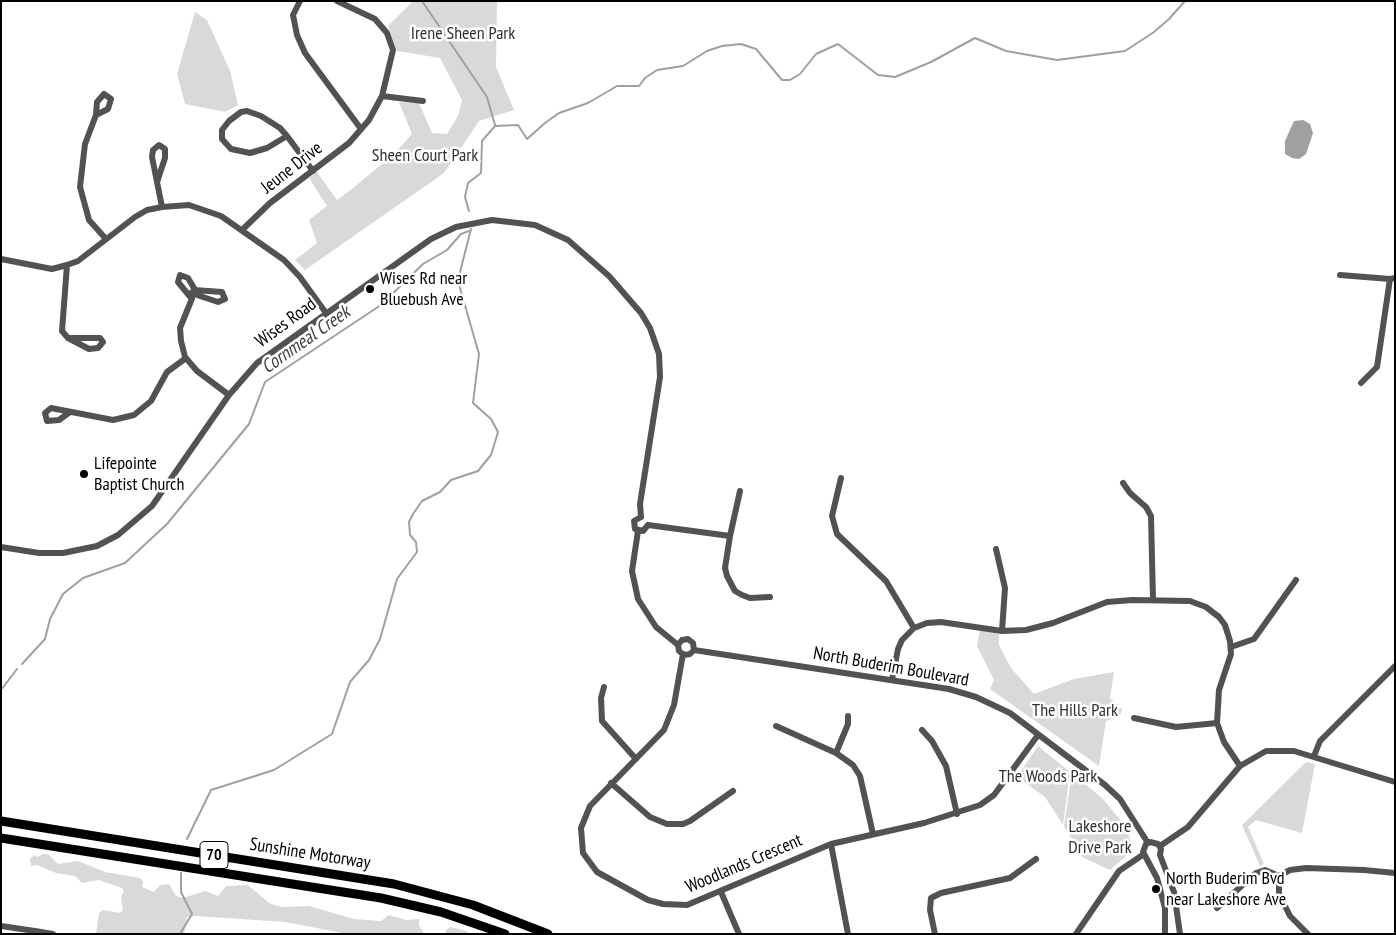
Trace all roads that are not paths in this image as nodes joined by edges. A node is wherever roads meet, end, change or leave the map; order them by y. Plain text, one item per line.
1 (300, 1) edge
2 (337, 1) edge
3 (382, 96) junction
4 (423, 101) dead end
5 (96, 115) dead end
6 (360, 129) junction
7 (287, 136) junction
8 (313, 171) junction
9 (157, 182) junction
10 (162, 207) junction
11 (242, 230) junction
12 (106, 239) junction
13 (1, 259) edge
14 (67, 265) junction
15 (1340, 275) dead end
16 (1392, 278) edge
17 (218, 292) junction
18 (192, 293) junction
19 (216, 302) junction
20 (326, 313) junction
21 (68, 338) dead end
22 (186, 358) junction
23 (1361, 383) dead end
24 (229, 394) junction
25 (70, 412) dead end
26 (842, 478) dead end
27 (1123, 483) dead end
28 (740, 491) dead end
29 (641, 517) junction
30 (648, 525) junction
31 (638, 531) junction
32 (730, 536) junction
33 (1, 547) edge
34 (996, 549) dead end
35 (1296, 580) dead end
36 (770, 597) dead end
37 (1153, 600) junction
38 (914, 628) junction
39 (1002, 631) junction
40 (678, 645) junction
41 (1231, 648) junction
42 (694, 650) junction
43 (682, 654) junction
44 (1395, 666) edge
45 (892, 680) junction
46 (604, 688) dead end
47 (848, 716) dead end
48 (1134, 718) dead end
49 (1217, 724) junction
50 (776, 726) dead end
51 (922, 730) dead end
52 (1038, 735) junction
53 (836, 753) junction
54 (1314, 756) junction
55 (636, 759) junction
56 (1240, 766) junction
57 (1395, 782) edge
58 (612, 783) junction
59 (733, 791) dead end
60 (957, 814) junction
61 (1, 821) edge
62 (873, 834) junction
63 (1, 838) edge
64 (1148, 843) junction
65 (831, 844) junction
66 (1160, 846) junction
67 (1160, 855) junction
68 (1146, 857) junction
69 (1036, 859) dead end
70 (1395, 873) edge
71 (1280, 876) junction
72 (721, 892) junction
73 (1217, 908) dead end
74 (1, 926) edge
75 (36, 933) edge
76 (53, 934) edge
77 (505, 934) edge
78 (548, 934) edge
79 (739, 934) edge
80 (848, 934) edge
81 (934, 934) edge
82 (1076, 934) edge
83 (1165, 934) edge
84 (1180, 934) edge
85 (1308, 934) edge

1 - 6 street
2 - 3 street, Jeune Drive
3 - 4 street
3 - 6 street, Jeune Drive
5 - 12 street
6 - 8 street, Jeune Drive
7 - 7 street
7 - 8 street
8 - 11 street, Jeune Drive
9 - 9 street
9 - 10 street
10 - 11 street
10 - 12 street
11 - 20 street
12 - 14 street
13 - 14 street
14 - 21 street
15 - 16 street
16 - 23 street
17 - 18 street
17 - 19 street
17 - 19 street
18 - 18 street
18 - 19 street
18 - 22 street
20 - 24 street, Wises Road
20 - 29 street, Wises Road
22 - 24 street
22 - 25 street
24 - 33 street, Wises Road
26 - 38 street
27 - 37 street
28 - 32 street
29 - 30 street
29 - 31 street
30 - 31 street
30 - 32 street
31 - 40 street
32 - 36 street
34 - 39 street
35 - 41 street
37 - 39 street
37 - 41 street
38 - 39 street
38 - 45 street
40 - 42 street
40 - 43 street
41 - 49 street
42 - 43 street
42 - 45 street, North Buderim Boulevard
43 - 55 street, Woodlands Crescent
44 - 54 street
45 - 52 street, North Buderim Boulevard
46 - 55 street
47 - 53 street
48 - 49 street
49 - 56 street
50 - 53 street
51 - 60 street
52 - 60 street, Woodlands Crescent
52 - 64 street, North Buderim Boulevard
53 - 62 street
54 - 56 street
54 - 57 street
55 - 58 street, Woodlands Crescent
56 - 66 street
58 - 59 street
58 - 72 street, Woodlands Crescent
60 - 62 street, Woodlands Crescent
61 - 78 highway, Sunshine Motorway / 70
62 - 65 street, Woodlands Crescent
63 - 77 highway, Sunshine Motorway / 70
64 - 66 street
64 - 68 street
65 - 72 street, Woodlands Crescent
65 - 80 street
66 - 67 street
67 - 68 street
67 - 84 street
68 - 82 street
68 - 83 street
69 - 81 street
70 - 71 street
71 - 73 street
71 - 85 street
72 - 79 street
74 - 75 street
75 - 76 street

